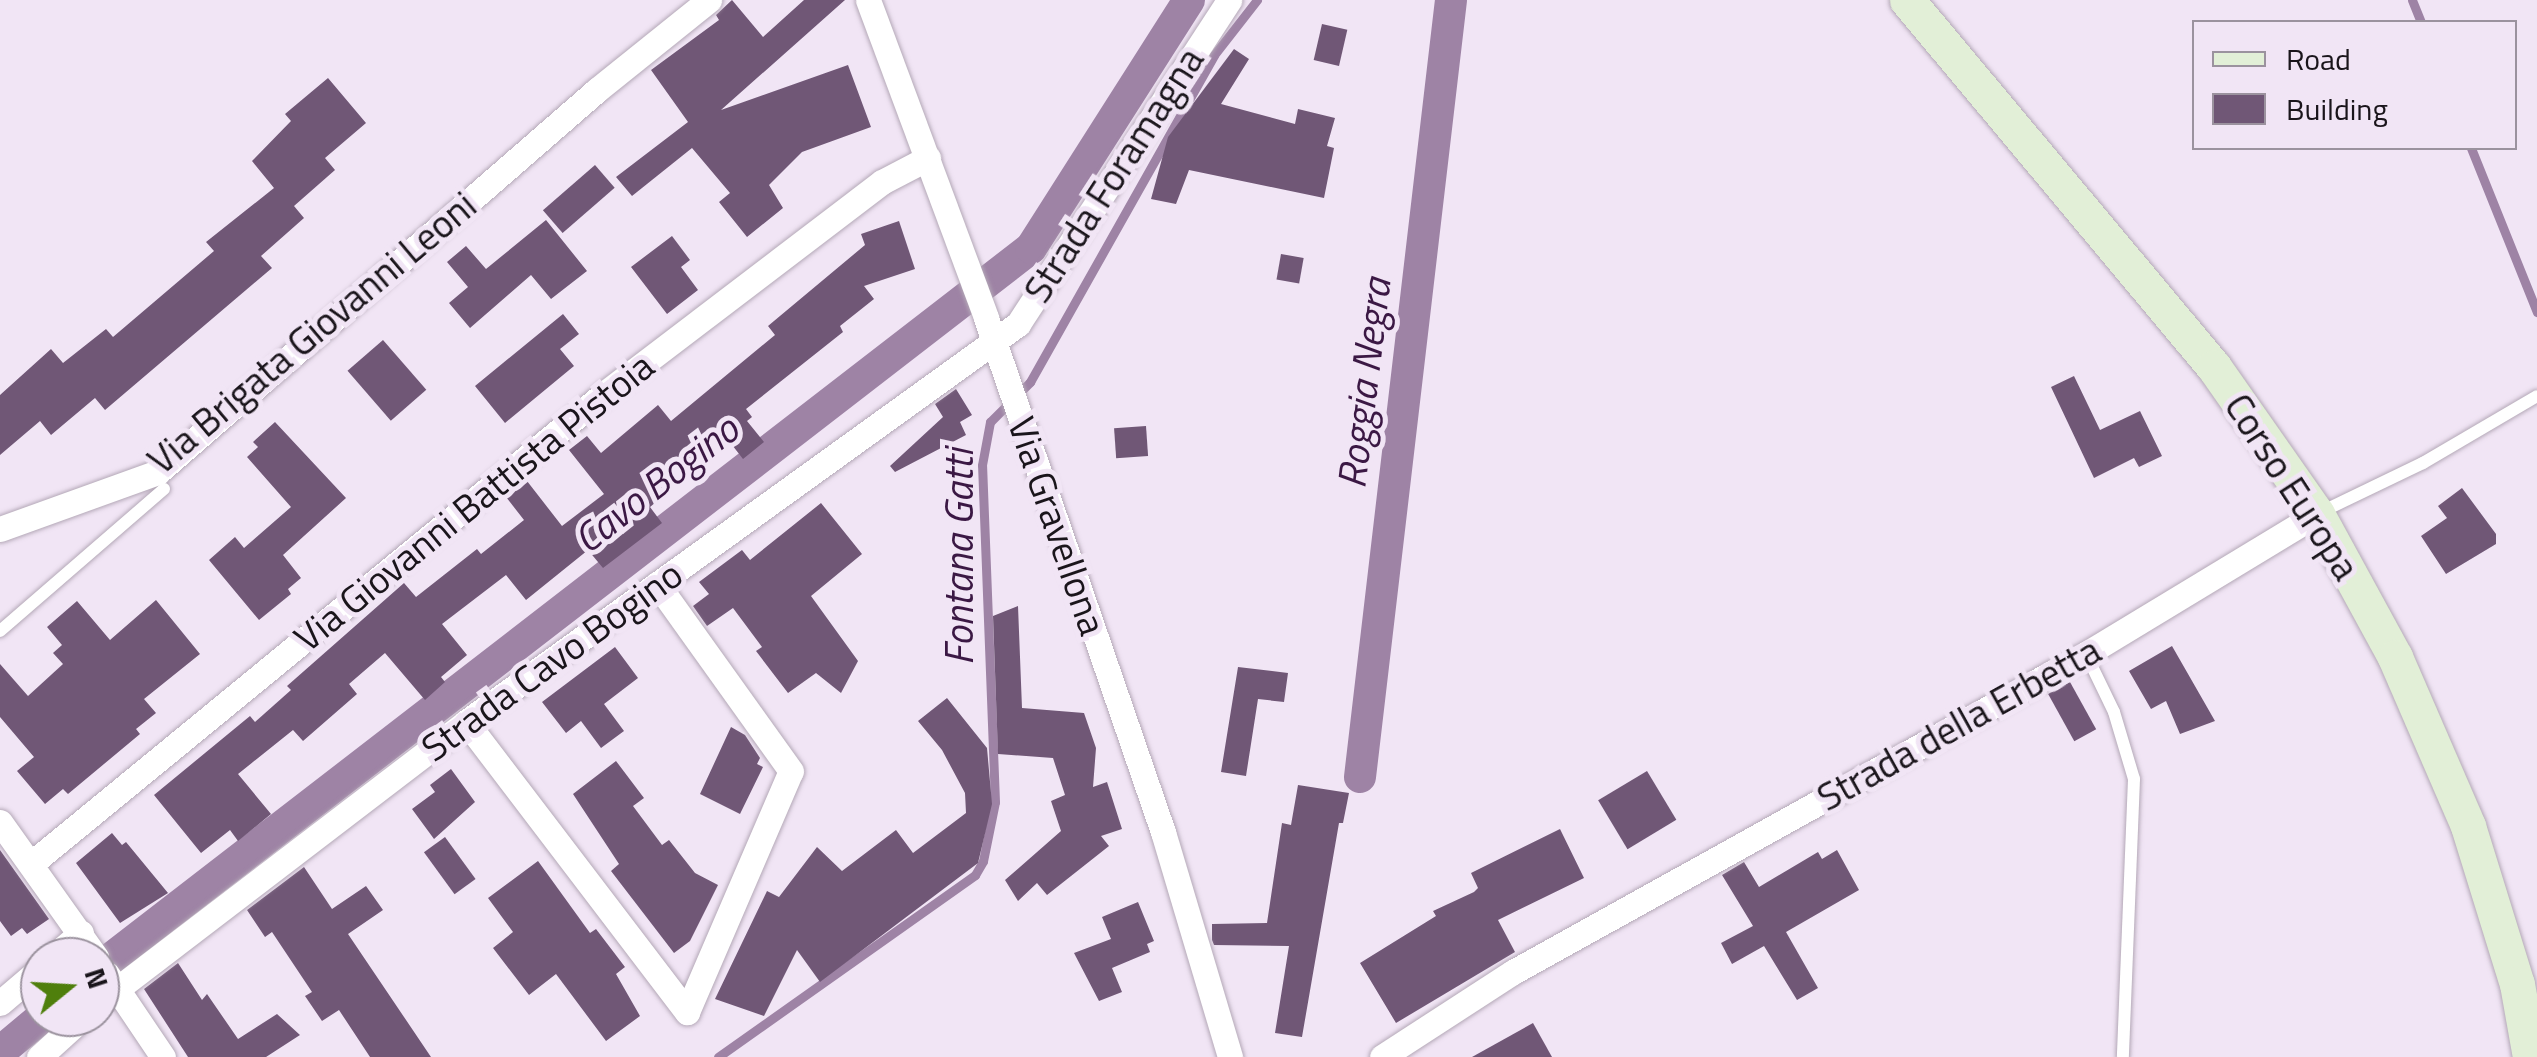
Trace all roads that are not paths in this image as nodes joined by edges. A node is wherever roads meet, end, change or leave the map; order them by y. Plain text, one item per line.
1 (709, 0) edge
2 (868, 0) edge
3 (1229, 0) edge
4 (1907, 0) edge
5 (928, 158) junction
6 (994, 344) junction
7 (2537, 396) edge
8 (164, 489) dead end
9 (2317, 514) junction
10 (0, 529) edge
11 (657, 584) junction
12 (0, 630) edge
13 (2086, 654) junction
14 (466, 722) junction
15 (0, 822) edge
16 (32, 862) junction
17 (83, 937) edge
18 (120, 984) edge
19 (20, 986) edge
20 (0, 1003) edge
21 (120, 1004) edge
22 (61, 1037) edge
23 (39, 1057) edge
24 (163, 1057) edge
25 (1230, 1057) edge
26 (1382, 1057) edge
27 (2123, 1057) edge
28 (2530, 1057) edge

1 - 10 street, Via Brigata Giovanni Leoni
2 - 5 street, Via Gravellona
3 - 6 street, Strada Foramagna
4 - 9 main road, Corso Europa
5 - 6 street, Via Gravellona
5 - 16 street, Via Giovanni Battista Pistoia
6 - 11 street, Strada Cavo Bogino
6 - 25 street, Via Gravellona
7 - 9 lane, Strada della Erbetta
8 - 12 lane
9 - 13 street, Strada della Erbetta
9 - 28 main road, Corso Europa
11 - 14 street, Strada Cavo Bogino
11 - 14 street
13 - 26 street, Strada della Erbetta
13 - 27 lane
14 - 18 street, Strada Cavo Bogino
15 - 16 street
16 - 17 street
19 - 20 street
21 - 24 street
22 - 23 street

